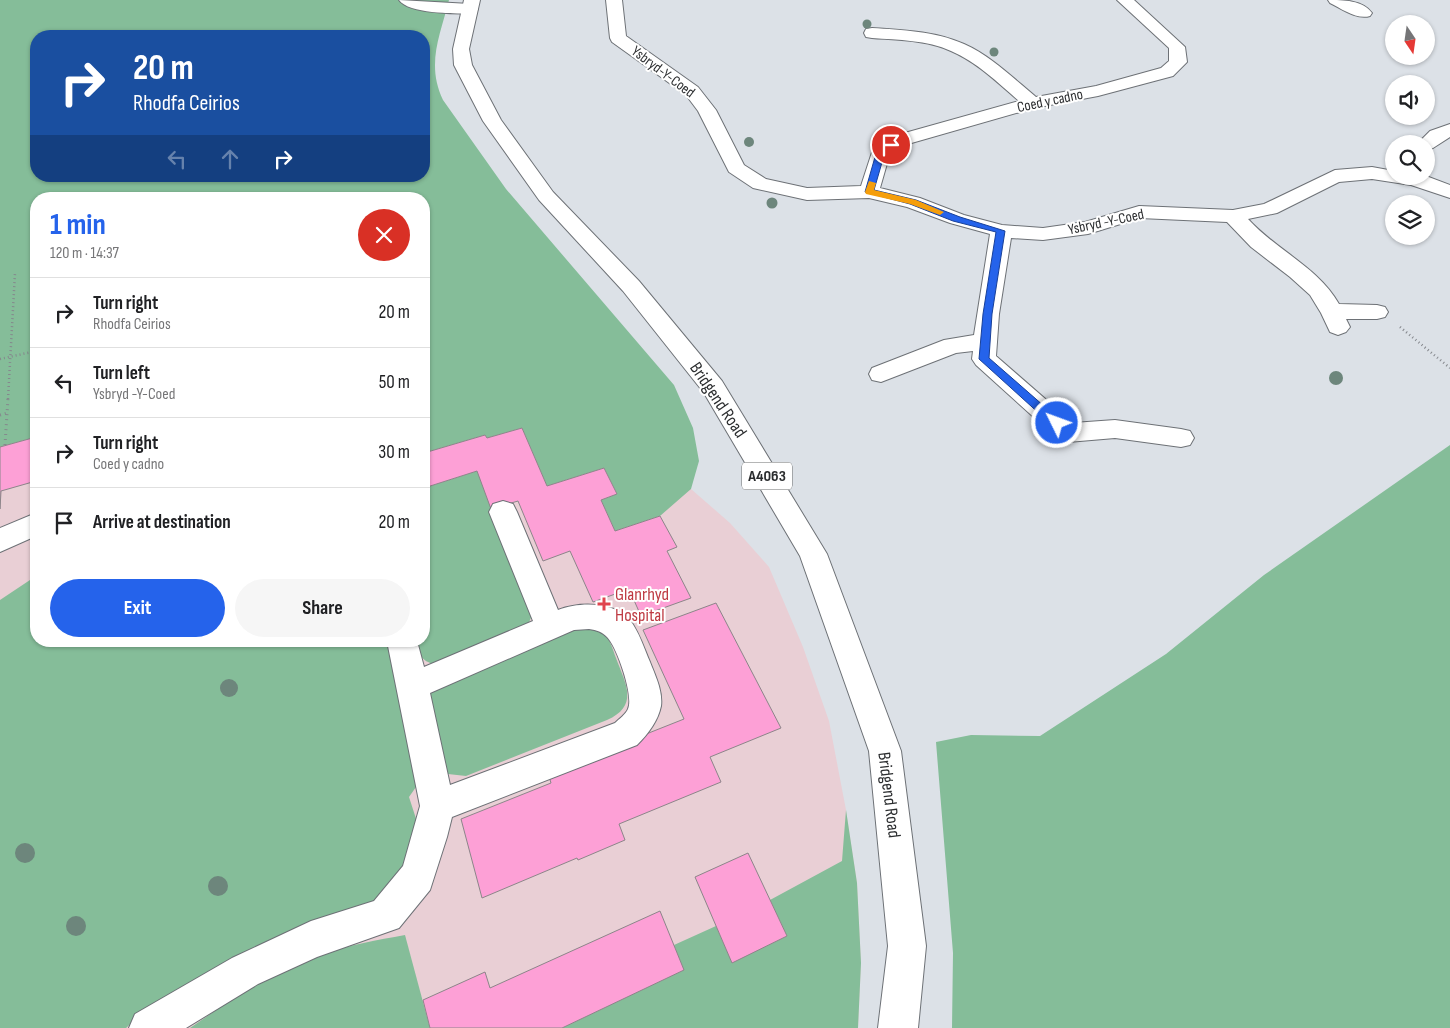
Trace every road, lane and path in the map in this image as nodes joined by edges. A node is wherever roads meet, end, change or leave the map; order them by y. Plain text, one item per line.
1 (407, 0) edge
2 (614, 0) edge
3 (1125, 0) edge
4 (1336, 0) edge
5 (471, 4) edge
6 (1364, 13) dead end
7 (926, 22) dead end
8 (872, 34) dead end
9 (917, 38) junction
10 (1032, 103) junction
11 (1450, 130) edge
12 (1435, 137) edge
13 (736, 168) joint
14 (1385, 175) edge
15 (1432, 185) edge
16 (869, 192) junction
17 (1450, 192) edge
18 (1233, 216) junction
19 (1001, 231) junction
20 (15, 273) dead end
21 (1377, 312) joint
22 (985, 342) junction
23 (30, 352) edge
24 (10, 357) junction
25 (0, 359) edge
26 (1450, 368) edge
27 (881, 374) dead end
28 (7, 413) junction
29 (0, 415) edge
30 (1181, 438) dead end
31 (5, 446) dead end
32 (502, 512) dead end
33 (30, 527) edge
34 (0, 541) edge
35 (550, 627) junction
36 (403, 647) edge
37 (413, 686) junction
38 (437, 806) junction
39 (149, 1028) edge
40 (898, 1028) edge

1 - 5 street
2 - 13 street, Ysbryd-Y-Coed
3 - 10 street, Coed y cadno
4 - 6 street
5 - 40 street, Bridgend Road / A4063
7 - 9 street
8 - 9 street
9 - 10 street
10 - 16 street, Coed y cadno
11 - 12 street
13 - 16 street, Ysbryd -Y-Coed
14 - 18 street, Ysbryd -Y-Coed
15 - 17 street, Ysbryd -Y-Coed
16 - 19 street, Ysbryd -Y-Coed
18 - 19 street, Ysbryd -Y-Coed
18 - 21 street
19 - 22 street
20 - 24 path
21 - 26 path
22 - 27 street
22 - 30 street
23 - 24 path
24 - 25 path
24 - 28 path
28 - 29 path
28 - 31 path
32 - 35 street
33 - 34 street
35 - 37 street
35 - 38 street
36 - 37 street
37 - 38 street
38 - 39 street

